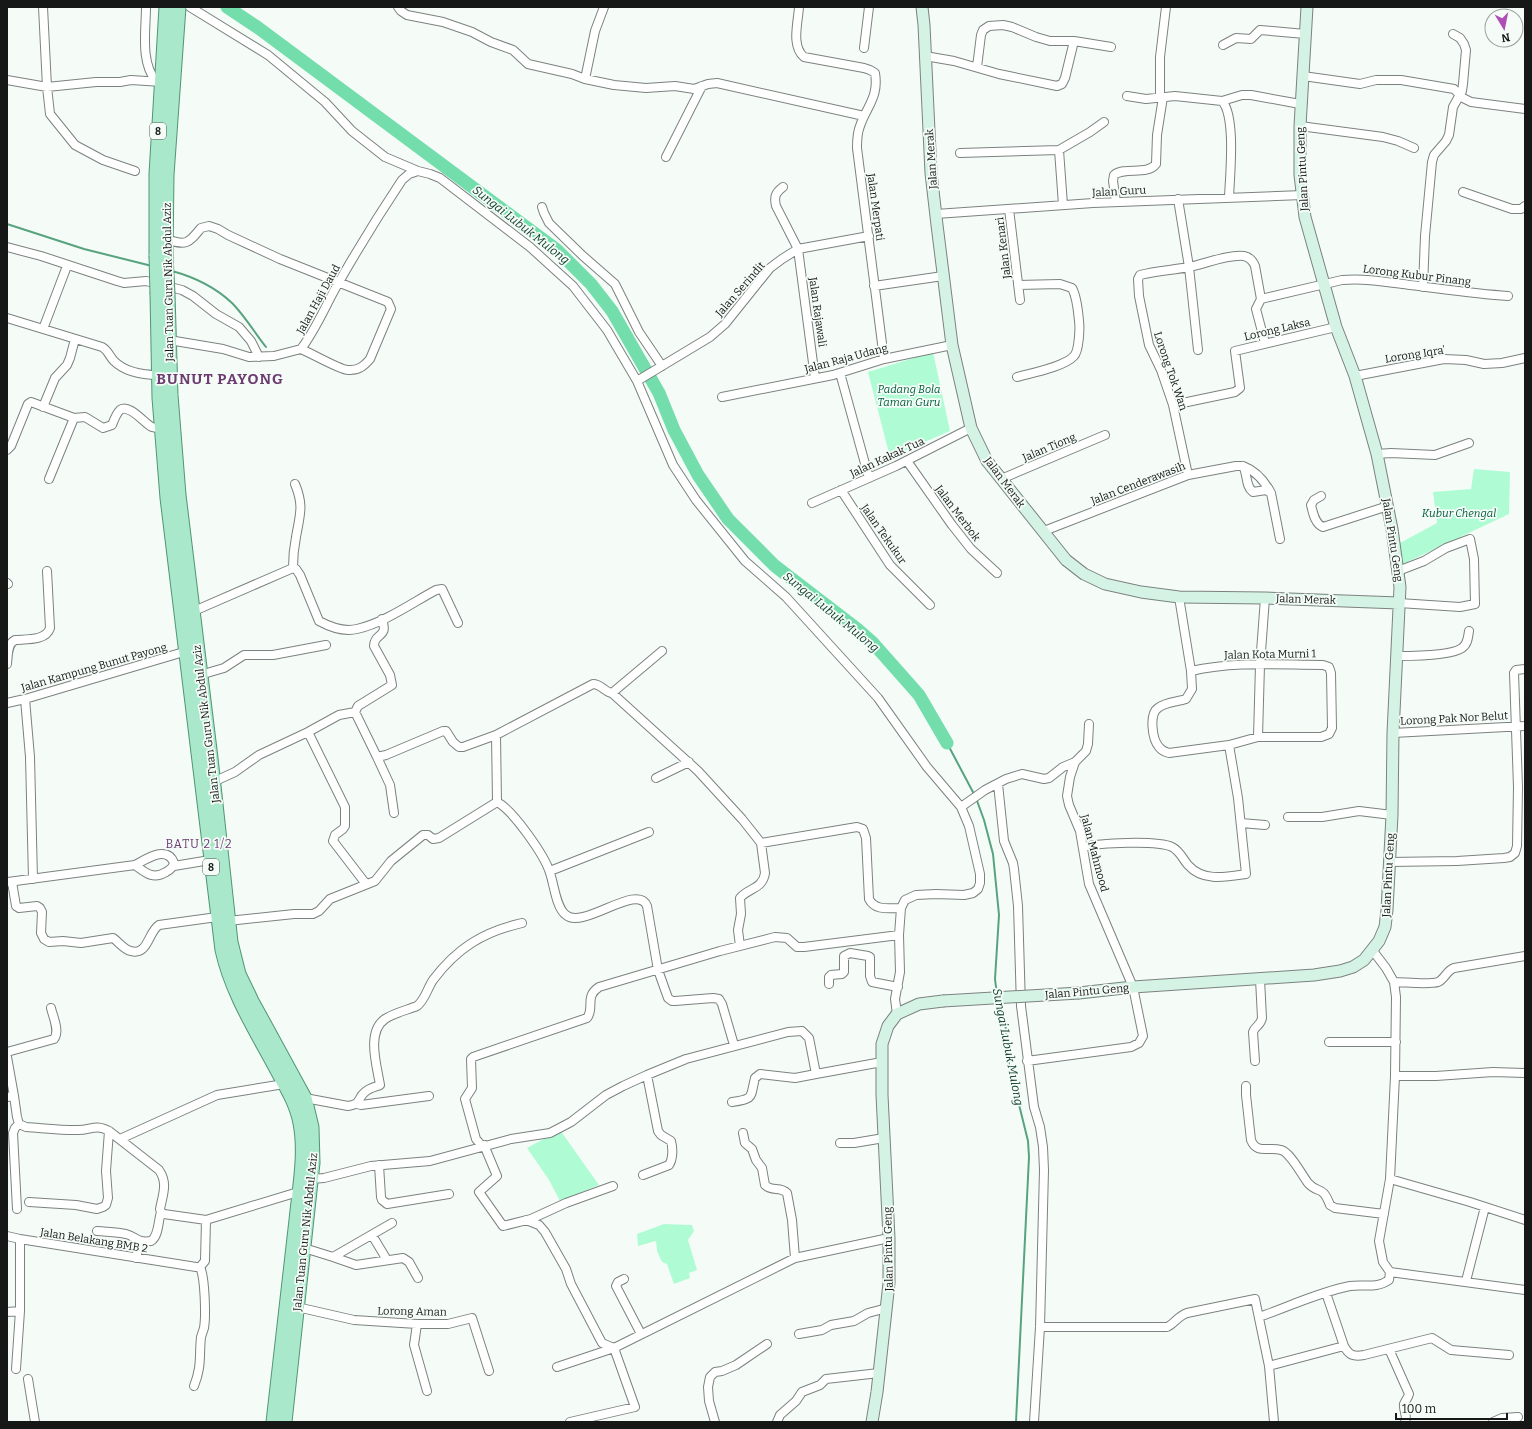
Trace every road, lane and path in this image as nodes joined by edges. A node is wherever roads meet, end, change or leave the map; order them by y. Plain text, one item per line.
1 (43, 7) edge
2 (146, 7) edge
3 (398, 7) edge
4 (604, 7) edge
5 (799, 7) edge
6 (869, 7) edge
7 (922, 7) edge
8 (1166, 7) edge
9 (1307, 7) edge
10 (178, 8) edge
11 (1305, 34) junction
12 (1453, 34) dead end
13 (1074, 41) junction
14 (1223, 45) dead end
15 (1110, 47) dead end
16 (864, 48) dead end
17 (925, 56) junction
18 (977, 68) junction
19 (1303, 76) junction
20 (585, 79) junction
21 (7, 80) edge
22 (159, 82) junction
23 (47, 86) junction
24 (702, 86) junction
25 (1460, 95) junction
26 (1127, 96) dead end
27 (1161, 97) junction
28 (1224, 103) junction
29 (1300, 104) junction
30 (1525, 109) edge
31 (864, 116) junction
32 (1104, 122) dead end
33 (1300, 126) junction
34 (1414, 148) dead end
35 (1059, 150) junction
36 (960, 153) dead end
37 (666, 157) dead end
38 (135, 171) dead end
39 (418, 171) junction
40 (783, 186) dead end
41 (1463, 192) dead end
42 (1303, 195) junction
43 (1229, 197) junction
44 (1178, 199) junction
45 (1116, 202) junction
46 (1063, 205) junction
47 (1525, 206) edge
48 (542, 207) dead end
49 (1009, 209) junction
50 (936, 214) junction
51 (869, 236) junction
52 (166, 239) junction
53 (7, 247) edge
54 (798, 249) junction
55 (161, 255) junction
56 (67, 266) junction
57 (1188, 267) junction
58 (943, 276) junction
59 (339, 282) junction
60 (1018, 284) junction
61 (1324, 285) junction
62 (874, 286) junction
63 (1423, 287) junction
64 (162, 294) junction
65 (1508, 296) dead end
66 (1261, 299) junction
67 (1020, 300) dead end
68 (7, 318) edge
69 (1336, 327) junction
70 (43, 329) junction
71 (75, 339) junction
72 (169, 340) junction
73 (1265, 343) junction
74 (952, 345) junction
75 (301, 349) junction
76 (1198, 350) dead end
77 (260, 357) junction
78 (1525, 358) edge
79 (884, 359) junction
80 (660, 367) junction
81 (840, 373) junction
82 (159, 375) junction
83 (1356, 376) junction
84 (1017, 377) dead end
85 (816, 378) junction
86 (638, 380) junction
87 (722, 397) dead end
88 (1173, 405) junction
89 (42, 407) junction
90 (74, 418) junction
91 (972, 428) junction
92 (162, 429) junction
93 (1106, 435) dead end
94 (1470, 443) dead end
95 (7, 450) edge
96 (1377, 454) junction
97 (907, 461) junction
98 (1243, 466) junction
99 (1188, 474) junction
100 (869, 478) junction
101 (49, 479) dead end
102 (1001, 479) junction
103 (295, 484) dead end
104 (841, 490) junction
105 (1271, 493) junction
106 (1321, 496) dead end
107 (180, 502) junction
108 (812, 503) dead end
109 (1388, 506) junction
110 (170, 516) junction
111 (1044, 531) junction
112 (1280, 539) dead end
113 (293, 568) junction
114 (47, 571) dead end
115 (1398, 571) junction
116 (997, 573) dead end
117 (1179, 597) junction
118 (1265, 598) junction
119 (1399, 603) junction
120 (930, 604) dead end
121 (194, 611) junction
122 (382, 619) junction
123 (458, 623) dead end
124 (1469, 631) dead end
125 (326, 645) dead end
126 (187, 651) junction
127 (662, 651) dead end
128 (1397, 656) junction
129 (7, 664) edge
130 (1260, 665) junction
131 (1525, 669) edge
132 (1191, 671) junction
133 (200, 675) junction
134 (612, 693) junction
135 (25, 699) junction
136 (7, 703) edge
137 (355, 712) junction
138 (1089, 724) dead end
139 (1515, 726) junction
140 (1525, 726) edge
141 (308, 732) junction
142 (1393, 732) junction
143 (496, 736) junction
144 (1258, 737) junction
145 (1229, 746) junction
146 (377, 757) junction
147 (689, 762) junction
148 (1075, 762) junction
149 (656, 778) dead end
150 (213, 782) junction
151 (998, 784) junction
152 (1521, 787) edge
153 (497, 802) junction
154 (965, 804) junction
155 (394, 813) dead end
156 (1392, 815) junction
157 (1288, 817) dead end
158 (1241, 823) junction
159 (1265, 824) dead end
160 (650, 832) dead end
161 (761, 843) junction
162 (1083, 847) junction
163 (210, 860) junction
164 (1389, 862) junction
165 (134, 865) junction
166 (174, 866) junction
167 (550, 871) junction
168 (33, 879) junction
169 (9, 882) edge
170 (366, 884) junction
171 (901, 908) junction
172 (222, 919) junction
173 (522, 923) dead end
174 (899, 935) junction
175 (740, 946) junction
176 (1373, 951) junction
177 (1525, 956) edge
178 (658, 970) junction
179 (1260, 979) junction
180 (1394, 982) junction
181 (829, 984) dead end
182 (1133, 986) junction
183 (898, 987) junction
184 (51, 1008) dead end
185 (897, 1014) junction
186 (1330, 1042) dead end
187 (1396, 1042) junction
188 (734, 1045) junction
189 (7, 1052) edge
190 (7, 1057) edge
191 (1027, 1061) junction
192 (882, 1062) junction
193 (1256, 1062) dead end
194 (1525, 1072) edge
195 (816, 1074) junction
196 (647, 1075) junction
197 (1395, 1076) junction
198 (284, 1084) junction
199 (1246, 1086) dead end
200 (10, 1096) edge
201 (429, 1096) dead end
202 (305, 1098) junction
203 (732, 1102) dead end
204 (357, 1104) junction
205 (19, 1124) junction
206 (109, 1131) junction
207 (743, 1133) dead end
208 (884, 1138) junction
209 (120, 1139) junction
210 (840, 1143) dead end
211 (483, 1145) junction
212 (379, 1165) junction
213 (643, 1175) dead end
214 (311, 1179) junction
215 (1390, 1179) junction
216 (613, 1186) dead end
217 (298, 1192) junction
218 (449, 1194) dead end
219 (29, 1202) dead end
220 (1485, 1206) junction
221 (17, 1209) dead end
222 (161, 1212) junction
223 (1384, 1214) junction
224 (206, 1220) junction
225 (526, 1220) junction
226 (1525, 1220) edge
227 (392, 1223) dead end
228 (97, 1231) dead end
229 (372, 1235) junction
230 (7, 1236) edge
231 (889, 1238) junction
232 (20, 1239) junction
233 (140, 1241) junction
234 (304, 1248) junction
235 (333, 1257) junction
236 (136, 1258) junction
237 (795, 1258) junction
238 (387, 1260) junction
239 (200, 1267) junction
240 (1390, 1272) junction
241 (418, 1278) dead end
242 (624, 1279) dead end
243 (1466, 1281) junction
244 (1525, 1290) edge
245 (1326, 1293) junction
246 (297, 1307) junction
247 (887, 1308) junction
248 (20, 1311) junction
249 (7, 1312) edge
250 (1259, 1317) junction
251 (417, 1324) junction
252 (1040, 1327) junction
253 (641, 1334) junction
254 (799, 1334) dead end
255 (767, 1344) dead end
256 (1344, 1346) junction
257 (614, 1348) junction
258 (1389, 1349) junction
259 (1509, 1355) dead end
260 (1269, 1366) junction
261 (557, 1367) dead end
262 (284, 1368) junction
263 (16, 1370) dead end
264 (489, 1371) dead end
265 (879, 1373) junction
266 (28, 1379) dead end
267 (194, 1386) dead end
268 (427, 1391) dead end
269 (1518, 1416) dead end
270 (35, 1422) edge
271 (273, 1422) edge
272 (285, 1422) edge
273 (570, 1422) edge
274 (715, 1422) edge
275 (777, 1422) edge
276 (872, 1422) edge
277 (1034, 1422) edge
278 (1274, 1422) edge
279 (1405, 1422) edge
280 (1494, 1422) edge

1 - 23 street
2 - 22 street
3 - 20 street
4 - 20 street
5 - 31 street, Jalan Merpati
6 - 16 street
7 - 17 main road, Jalan Merak
8 - 27 street
9 - 11 main road, Jalan Pintu Geng
10 - 22 main road, Jalan Tuan Guru Nik Abdul Aziz / 8
10 - 39 street
10 - 52 main road, Jalan Tuan Guru Nik Abdul Aziz / 8
11 - 14 street
11 - 19 main road, Jalan Pintu Geng
12 - 25 street
13 - 15 street
13 - 18 street
13 - 18 street
17 - 18 street
17 - 50 main road, Jalan Merak
19 - 25 street
19 - 29 main road, Jalan Pintu Geng
20 - 24 street
21 - 23 street
22 - 23 street
22 - 55 main road, Jalan Tuan Guru Nik Abdul Aziz / 8
23 - 38 street
24 - 31 street
24 - 37 street
25 - 30 street
25 - 63 street
26 - 27 street
27 - 28 street
27 - 45 street
28 - 29 street
28 - 43 street
29 - 33 main road, Jalan Pintu Geng
31 - 51 street, Jalan Merpati
32 - 35 street
33 - 34 street
33 - 42 main road, Jalan Pintu Geng
35 - 36 street
35 - 46 street
39 - 59 street, Jalan Haji Daud
39 - 86 street
40 - 54 street, Jalan Rajawali
41 - 47 street
42 - 43 street, Jalan Guru
42 - 61 main road, Jalan Pintu Geng
43 - 44 street, Jalan Guru
44 - 45 street, Jalan Guru
44 - 57 street
45 - 46 street, Jalan Guru
46 - 49 street, Jalan Guru
48 - 80 street
49 - 50 street, Jalan Guru
49 - 60 street, Jalan Kenari
50 - 58 main road, Jalan Merak
51 - 54 street, Jalan Serindit
51 - 62 street, Jalan Merpati
52 - 55 main road, Jalan Tuan Guru Nik Abdul Aziz / 8
52 - 59 street
53 - 56 street
54 - 80 street, Jalan Serindit
54 - 85 street, Jalan Rajawali
55 - 64 main road, Jalan Tuan Guru Nik Abdul Aziz / 8, bridge
56 - 70 street
56 - 77 street
57 - 66 street
57 - 76 street
57 - 88 street, Lorong Tok Wan
58 - 62 street
58 - 74 main road, Jalan Merak
59 - 75 street, Jalan Haji Daud
59 - 75 street
60 - 67 street, Jalan Kenari
60 - 84 street, Jalan Kenari
61 - 63 street, Lorong Kubur Pinang
61 - 66 street, Lorong Kubur Pinang
61 - 69 main road, Jalan Pintu Geng
62 - 79 street, Jalan Merpati
63 - 65 street, Lorong Kubur Pinang
64 - 72 main road, Jalan Tuan Guru Nik Abdul Aziz / 8
64 - 82 main road, Jalan Tuan Guru Nik Abdul Aziz / 8
66 - 73 street
68 - 70 street
69 - 73 street, Lorong Laksa
69 - 83 main road, Jalan Pintu Geng
70 - 71 street
71 - 82 street
71 - 89 street
72 - 77 street, Jalan Haji Daud
72 - 107 main road, Jalan Tuan Guru Nik Abdul Aziz / 8
73 - 88 street, Lorong Laksa
74 - 79 street, Jalan Raja Udang
74 - 91 main road, Jalan Merak
75 - 77 street, Jalan Haji Daud
78 - 83 street, Lorong Iqra'
79 - 81 street, Jalan Raja Udang
80 - 86 street, Jalan Serindit
81 - 85 street, Jalan Raja Udang
81 - 100 street
82 - 92 main road, Jalan Tuan Guru Nik Abdul Aziz / 8
83 - 96 main road, Jalan Pintu Geng
85 - 87 street, Jalan Raja Udang
86 - 154 street
88 - 99 street, Lorong Tok Wan
89 - 90 street
89 - 95 street
90 - 92 street
90 - 101 street
91 - 97 street, Jalan Kakak Tua
91 - 102 main road, Jalan Merak
92 - 110 main road, Jalan Tuan Guru Nik Abdul Aziz / 8
93 - 102 street, Jalan Tiong
94 - 96 street
96 - 109 main road, Jalan Pintu Geng
97 - 100 street, Jalan Kakak Tua
97 - 116 street, Jalan Merbok
98 - 99 street, Jalan Cenderawasih
98 - 105 street
98 - 105 street
99 - 111 street, Jalan Cenderawasih
100 - 104 street, Jalan Kakak Tua
102 - 111 main road, Jalan Merak
103 - 113 street
104 - 108 street, Jalan Kakak Tua
104 - 120 street, Jalan Tekukur
105 - 112 street
106 - 109 street
107 - 110 main road
107 - 121 main road, Jalan Tuan Guru Nik Abdul Aziz / 8
109 - 115 main road, Jalan Pintu Geng
110 - 126 main road, Jalan Tuan Guru Nik Abdul Aziz / 8
111 - 117 main road, Jalan Merak
113 - 121 street
113 - 122 street
114 - 129 street
115 - 119 main road, Jalan Pintu Geng
115 - 119 street
117 - 118 main road, Jalan Merak
117 - 132 street
118 - 119 main road, Jalan Merak
118 - 130 street
119 - 128 main road, Jalan Pintu Geng
121 - 133 main road, Jalan Tuan Guru Nik Abdul Aziz / 8
122 - 123 street
122 - 137 street
124 - 128 street
125 - 133 street
126 - 135 street, Jalan Kampung Bunut Payong
126 - 163 main road, Jalan Tuan Guru Nik Abdul Aziz / 8
127 - 134 street
128 - 142 main road, Jalan Pintu Geng
130 - 132 street, Jalan Kota Murni 1
130 - 144 street
130 - 144 street, Jalan Kota Murni 1
131 - 139 street, Lorong Pak Nor Belut
132 - 145 street
133 - 150 main road, Jalan Tuan Guru Nik Abdul Aziz / 8
134 - 143 street
134 - 147 street
135 - 136 street, Jalan Kampung Bunut Payong
135 - 168 street
137 - 141 street
137 - 146 street
138 - 148 street, Jalan Mahmood
139 - 140 street, Lorong Pak Nor Belut
139 - 142 street, Lorong Pak Nor Belut
139 - 152 street, Lorong Pak Nor Belut
141 - 150 street
141 - 170 street
142 - 156 main road, Jalan Pintu Geng
143 - 146 street
143 - 153 street
144 - 145 street
145 - 158 street
146 - 155 street
147 - 149 street
147 - 161 street
148 - 151 street
148 - 162 street, Jalan Mahmood
150 - 172 main road, Jalan Tuan Guru Nik Abdul Aziz / 8
151 - 154 street
151 - 191 street
152 - 164 street, Lorong Pak Nor Belut
153 - 167 street
153 - 170 street
154 - 171 street
156 - 157 street
156 - 164 main road, Jalan Pintu Geng
158 - 159 street
158 - 162 street
160 - 167 street
161 - 171 street
161 - 175 street
162 - 182 street, Jalan Mahmood
163 - 166 street
163 - 172 main road, Jalan Tuan Guru Nik Abdul Aziz / 8
164 - 176 main road, Jalan Pintu Geng
165 - 166 street
165 - 166 street
165 - 168 street
167 - 178 street
168 - 169 street
169 - 172 street
170 - 172 street
171 - 174 street
172 - 198 main road, Jalan Tuan Guru Nik Abdul Aziz / 8
172 - 202 main road, Jalan Tuan Guru Nik Abdul Aziz / 8
173 - 204 street
174 - 175 street
174 - 183 street
175 - 178 street
176 - 179 main road, Jalan Pintu Geng
176 - 180 street
177 - 180 street
178 - 188 street
178 - 211 street
179 - 182 main road, Jalan Pintu Geng
179 - 193 street
180 - 187 street
181 - 183 street
182 - 185 main road, Jalan Pintu Geng, bridge
182 - 191 street, Jalan Mahmood
183 - 185 street
184 - 189 street
185 - 192 main road, Jalan Pintu Geng
186 - 187 street
187 - 197 street
188 - 195 street
188 - 196 street
190 - 200 street
191 - 252 street
192 - 195 street
192 - 208 main road, Jalan Pintu Geng
194 - 197 street
195 - 203 street
196 - 211 street
196 - 213 street
197 - 215 street
198 - 209 street
198 - 217 main road, Jalan Tuan Guru Nik Abdul Aziz / 8
199 - 223 street
200 - 205 street
201 - 204 street
202 - 204 street
202 - 214 main road, Jalan Tuan Guru Nik Abdul Aziz / 8
205 - 206 street
205 - 221 street
206 - 209 street
206 - 219 street
207 - 237 street
208 - 210 street
208 - 231 main road, Jalan Pintu Geng
209 - 222 street
211 - 212 street
211 - 225 street
212 - 214 street
212 - 218 street
214 - 234 main road, Jalan Tuan Guru Nik Abdul Aziz / 8
215 - 220 street
215 - 223 street
216 - 225 street
217 - 224 street
217 - 262 main road, Jalan Tuan Guru Nik Abdul Aziz / 8
220 - 226 street
220 - 243 street
222 - 224 street
222 - 233 street
223 - 240 street
224 - 239 street
225 - 257 street
227 - 229 street
228 - 233 street
229 - 235 street
229 - 238 street
230 - 232 street, Jalan Belakang BMB 2
231 - 237 street
231 - 247 main road, Jalan Pintu Geng
232 - 236 street, Jalan Belakang BMB 2
232 - 248 street
233 - 236 street
234 - 235 street
234 - 246 main road, Jalan Tuan Guru Nik Abdul Aziz / 8
235 - 238 street
236 - 239 street, Jalan Belakang BMB 2
237 - 253 street
238 - 241 street
239 - 267 street
240 - 243 street
240 - 245 street
242 - 253 street
243 - 244 street
245 - 250 street
245 - 256 street
246 - 251 street, Lorong Aman
246 - 262 main road, Jalan Tuan Guru Nik Abdul Aziz / 8
247 - 254 street
247 - 265 main road, Jalan Pintu Geng
248 - 249 street
248 - 263 street
250 - 252 street
250 - 260 street
251 - 264 street, Lorong Aman
251 - 268 street
252 - 277 street
253 - 257 street
255 - 274 street
256 - 258 street
256 - 260 street
257 - 261 street
257 - 273 street
258 - 259 street
258 - 279 street
260 - 278 street
262 - 271 main road, Jalan Tuan Guru Nik Abdul Aziz / 8
262 - 272 main road, Jalan Tuan Guru Nik Abdul Aziz / 8
265 - 275 street
265 - 276 main road, Jalan Pintu Geng
266 - 270 street
269 - 280 street

